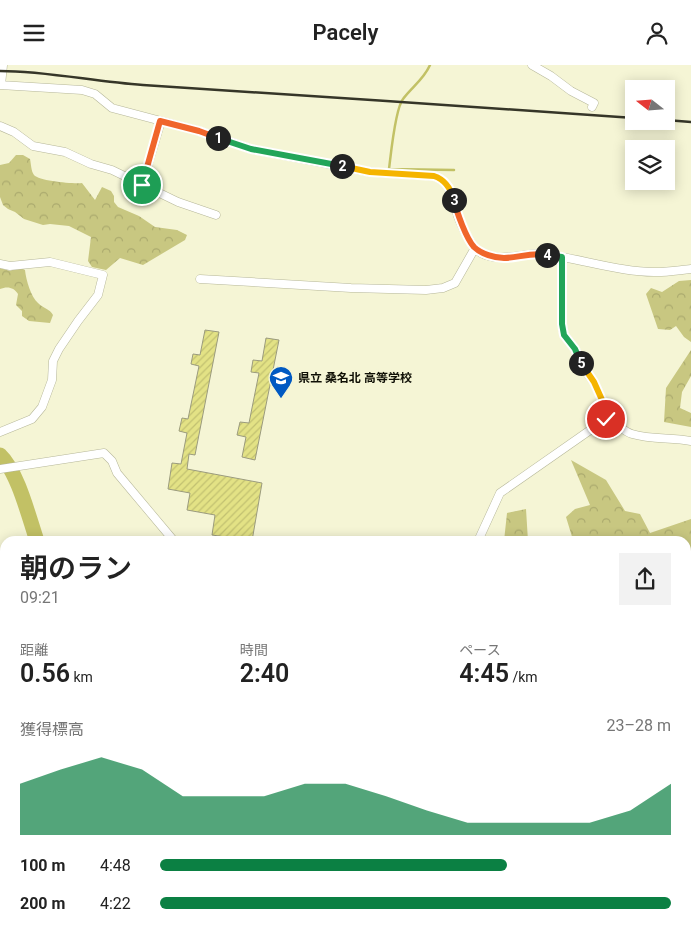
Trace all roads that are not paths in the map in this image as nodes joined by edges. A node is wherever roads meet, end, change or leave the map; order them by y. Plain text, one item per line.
1 (3, 65) edge
2 (532, 65) edge
3 (1, 85) edge
4 (592, 107) dead end
5 (160, 121) junction
6 (0, 126) edge
7 (142, 185) junction
8 (216, 215) dead end
9 (475, 247) junction
10 (562, 257) junction
11 (0, 265) edge
12 (691, 269) edge
13 (200, 279) dead end
14 (611, 420) junction
15 (0, 432) edge
16 (691, 441) edge
17 (3, 469) edge
18 (170, 536) edge
19 (480, 536) edge

1 - 3 street
2 - 4 street
3 - 5 street
5 - 7 street
5 - 9 street
6 - 7 street
7 - 8 street
9 - 10 street
9 - 13 street
10 - 12 street
10 - 14 street
11 - 15 street
14 - 16 street
14 - 19 street
17 - 18 street

